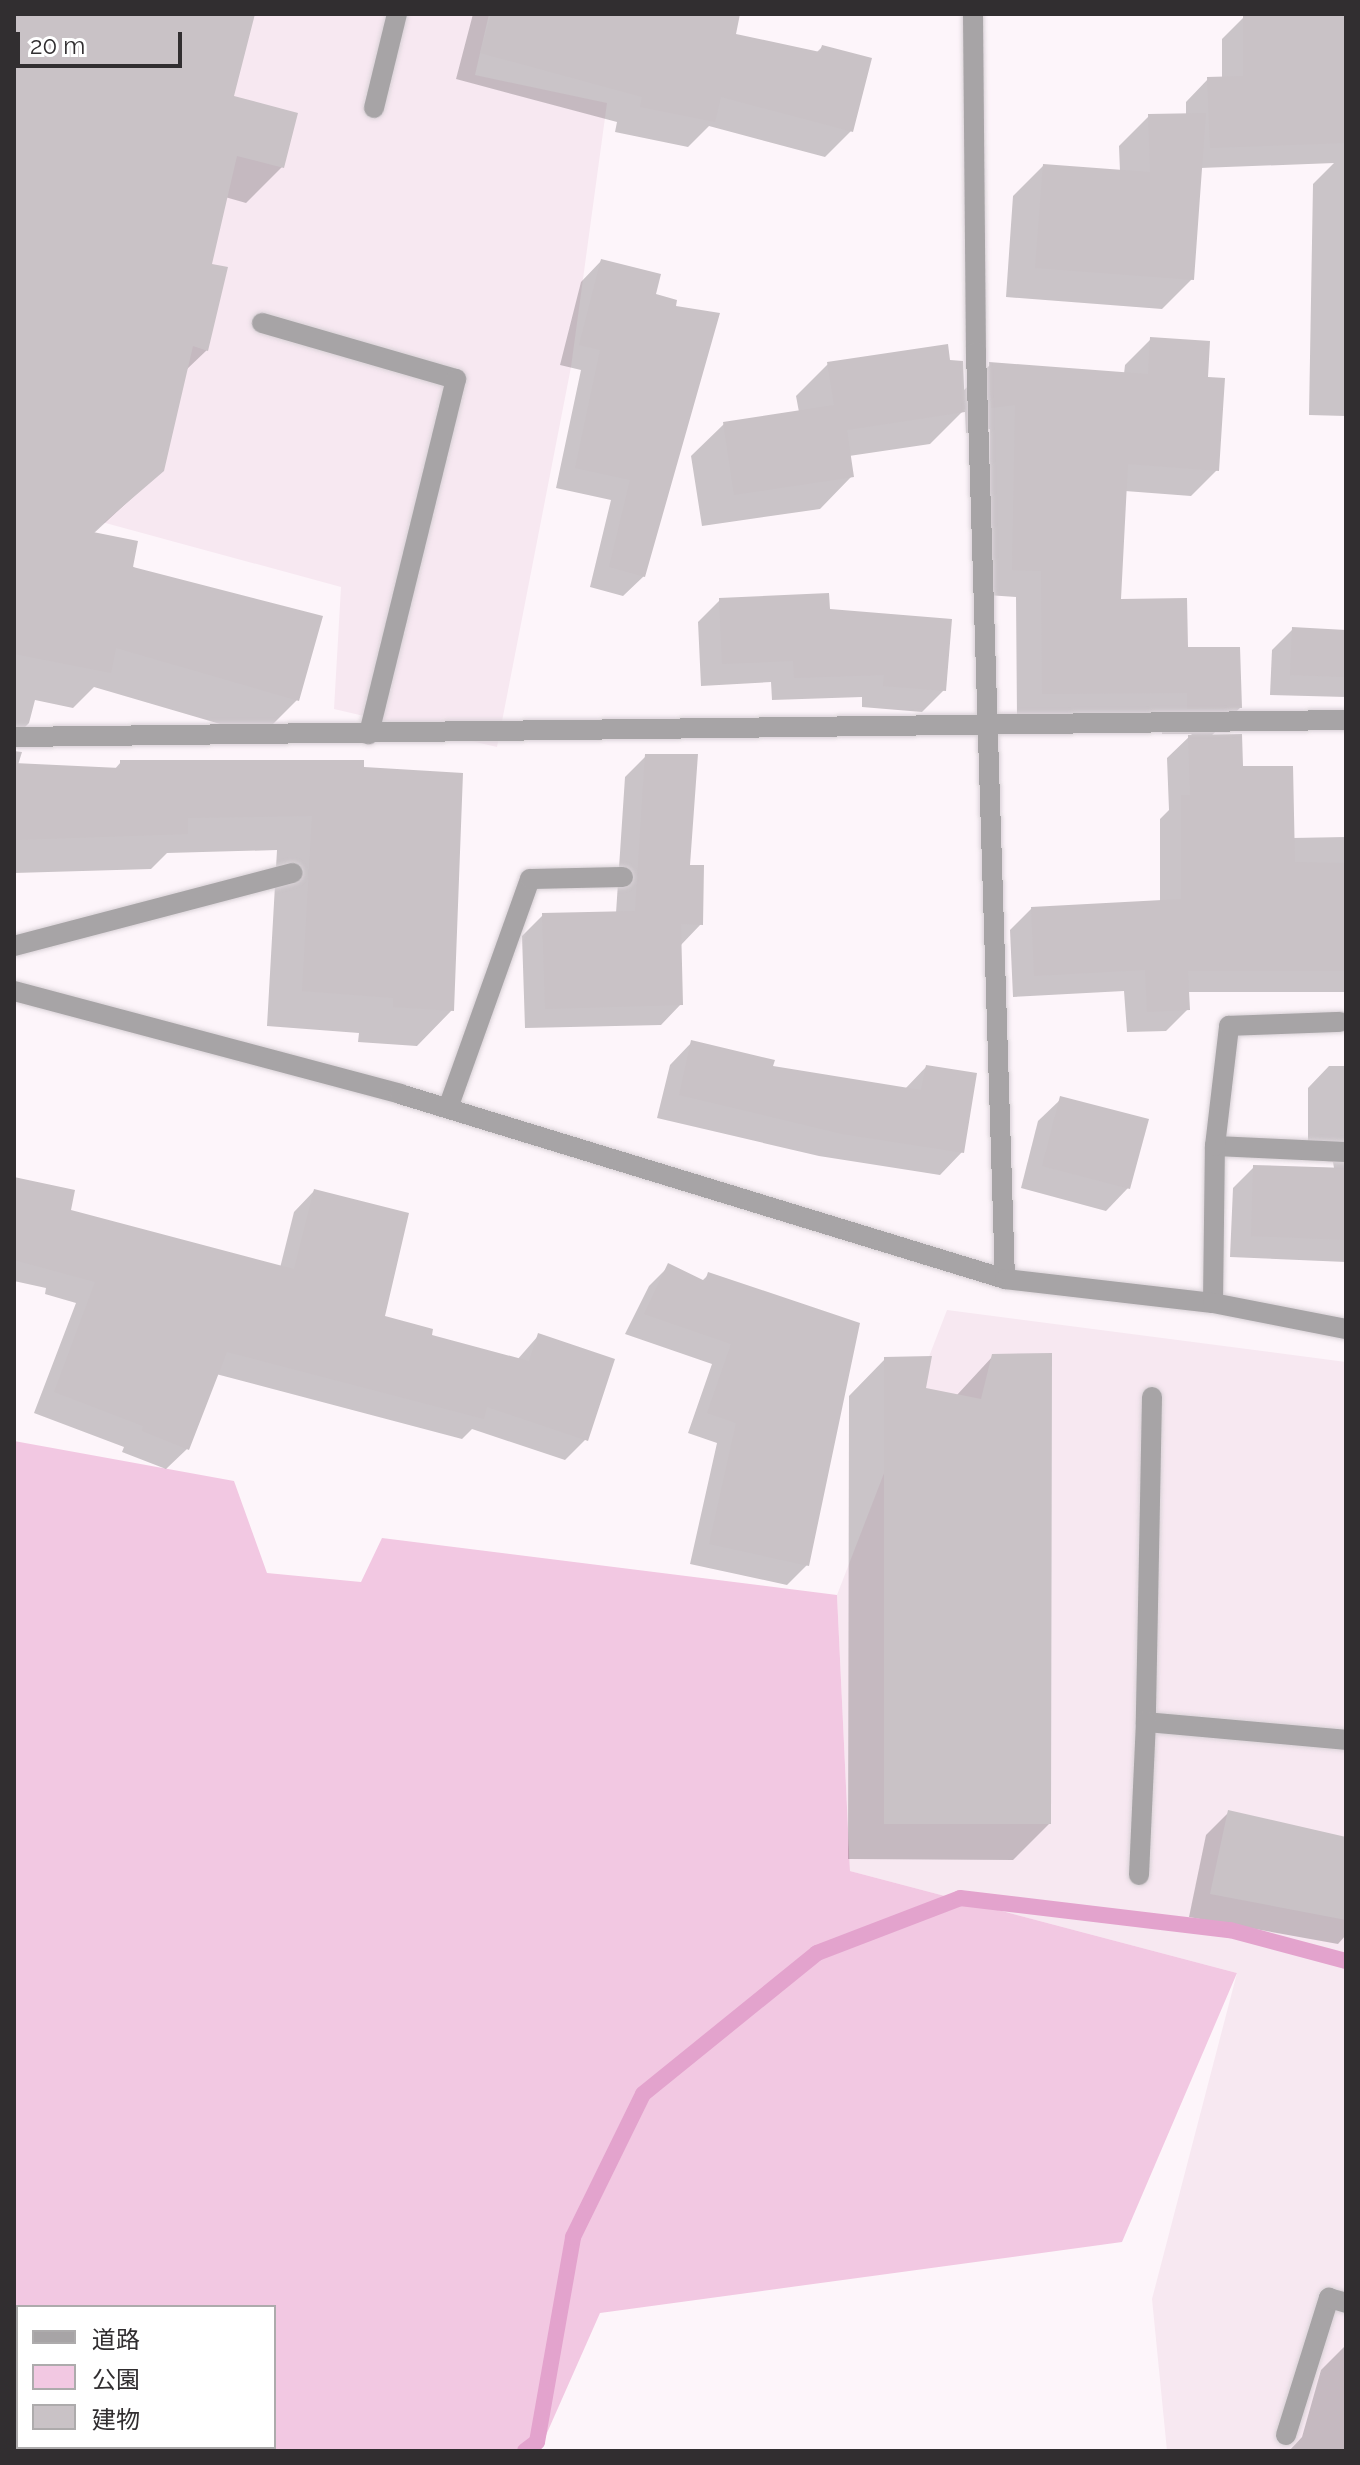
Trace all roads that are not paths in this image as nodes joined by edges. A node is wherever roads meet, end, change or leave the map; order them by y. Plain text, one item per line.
1 (397, 14) edge
2 (973, 14) edge
3 (374, 108) dead end
4 (262, 323) dead end
5 (1346, 720) edge
6 (988, 727) junction
7 (369, 734) junction
8 (14, 737) edge
9 (293, 873) dead end
10 (623, 877) dead end
11 (14, 946) edge
12 (14, 991) edge
13 (1340, 1022) dead end
14 (448, 1108) junction
15 (1215, 1146) junction
16 (1346, 1152) edge
17 (1005, 1279) junction
18 (1213, 1303) junction
19 (1346, 1329) edge
20 (1152, 1397) dead end
21 (1146, 1722) junction
22 (1346, 1740) edge
23 (1139, 1875) dead end
24 (1346, 2303) edge
25 (1286, 2435) dead end

1 - 3 street
2 - 6 street
4 - 7 street
5 - 6 street
6 - 7 street
6 - 17 street
7 - 8 street
9 - 11 street
10 - 14 street
12 - 14 street
13 - 15 street
14 - 17 street
15 - 16 street
15 - 18 street
17 - 18 street
18 - 19 street
20 - 21 street
21 - 22 street
21 - 23 street
24 - 25 street

